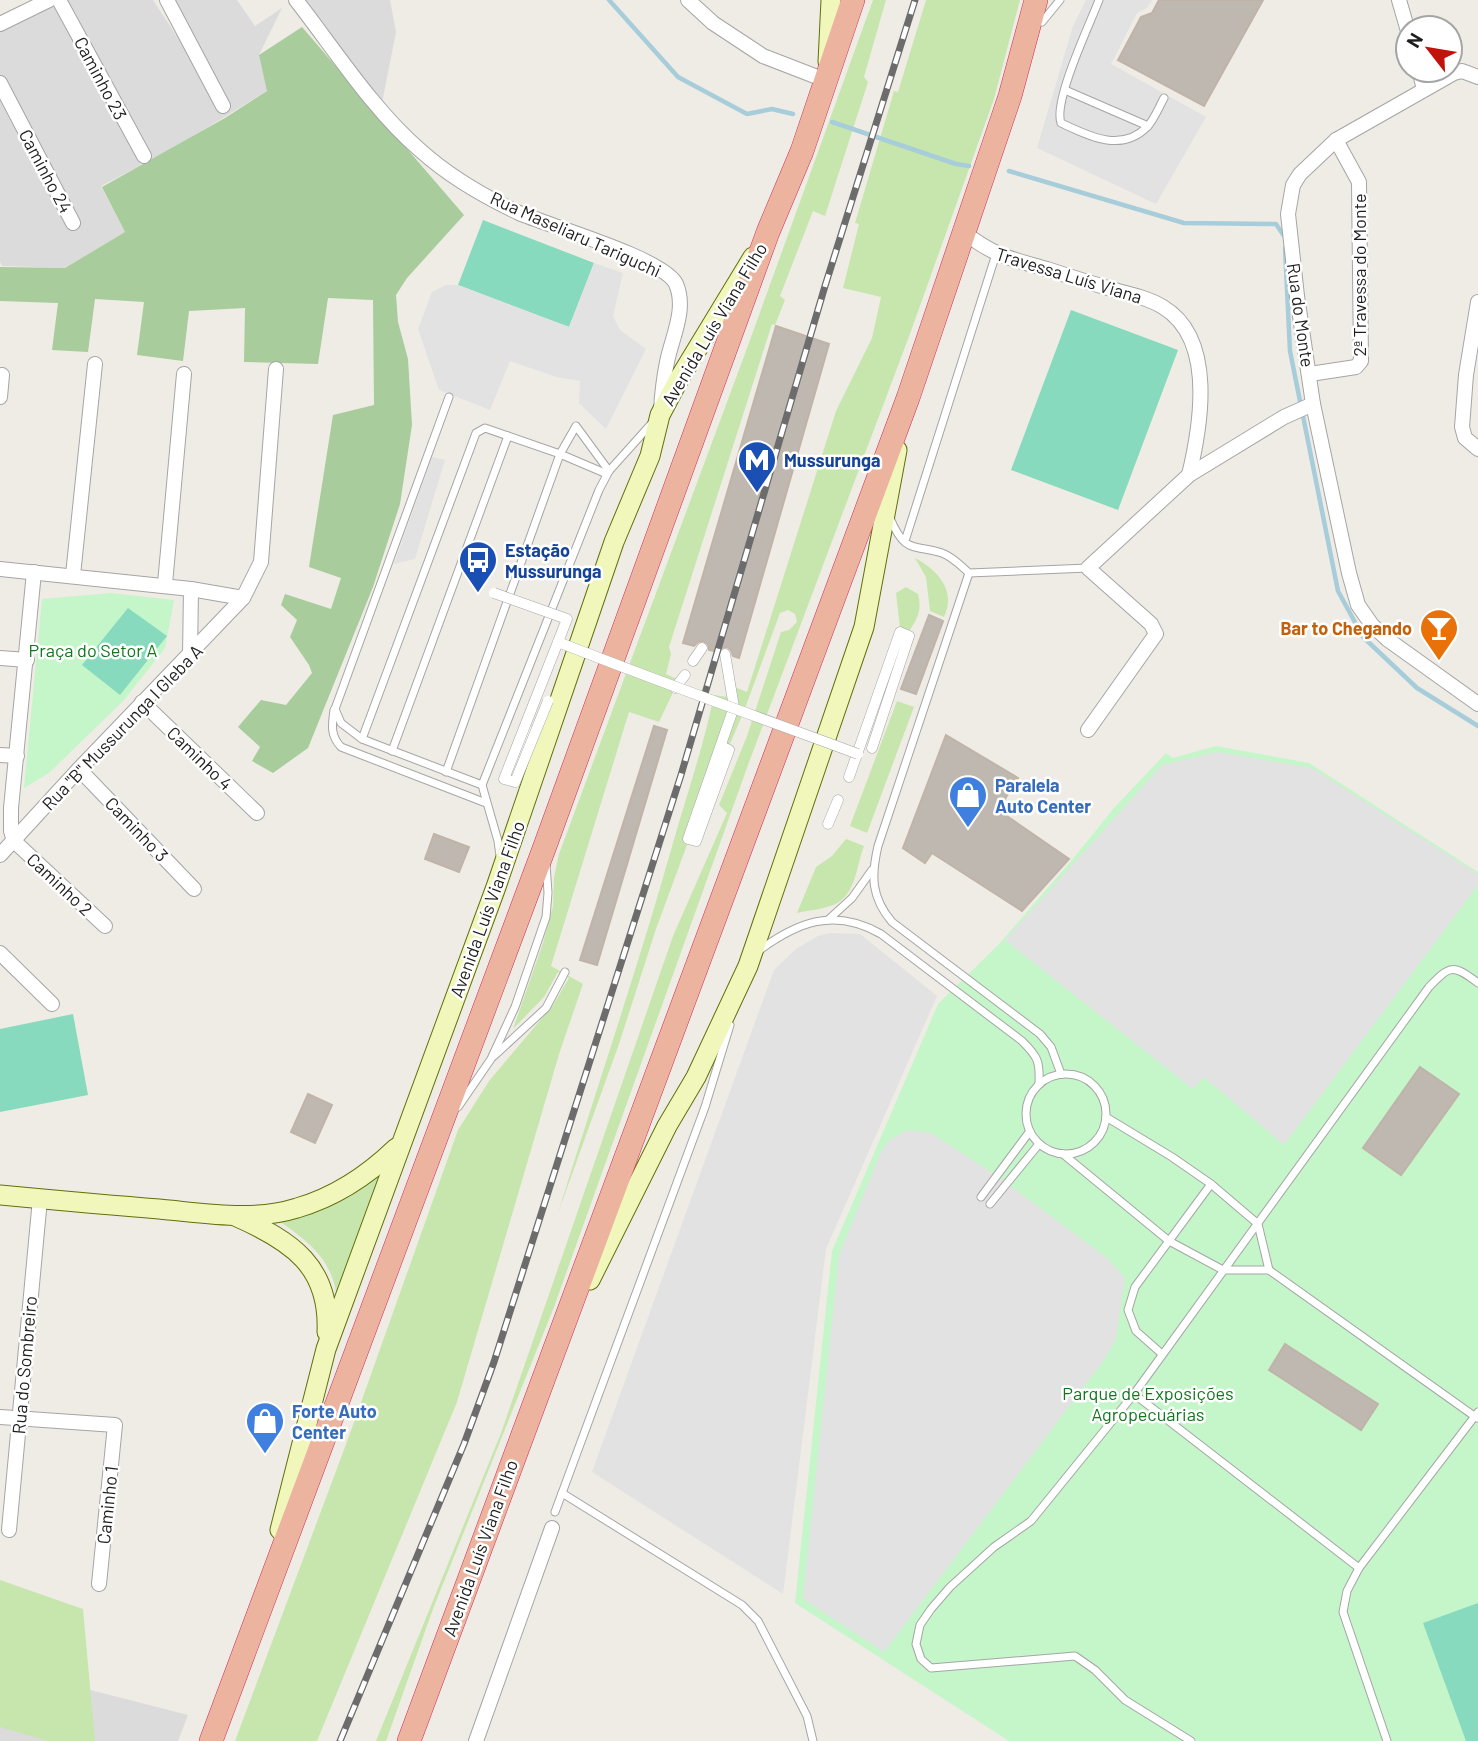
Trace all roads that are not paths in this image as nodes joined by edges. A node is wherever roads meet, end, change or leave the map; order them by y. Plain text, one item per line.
1 (49, 0) edge
2 (60, 0) edge
3 (167, 0) edge
4 (296, 0) edge
5 (688, 0) edge
6 (831, 0) edge
7 (853, 0) edge
8 (1051, 0) edge
9 (1060, 0) edge
10 (1099, 0) edge
11 (1039, 11) edge
12 (0, 24) edge
13 (827, 74) junction
14 (1478, 78) edge
15 (0, 83) edge
16 (1423, 84) edge
17 (1424, 89) junction
18 (1065, 90) junction
19 (1164, 98) dead end
20 (223, 106) dead end
21 (1148, 126) junction
22 (1336, 140) junction
23 (144, 156) dead end
24 (73, 223) dead end
25 (768, 232) junction
26 (965, 233) junction
27 (996, 254) junction
28 (1478, 302) edge
29 (96, 365) dead end
30 (276, 369) dead end
31 (184, 374) dead end
32 (1310, 374) junction
33 (2, 375) dead end
34 (0, 397) edge
35 (449, 397) dead end
36 (908, 398) junction
37 (1308, 406) junction
38 (660, 415) junction
39 (508, 436) junction
40 (1478, 449) edge
41 (560, 454) junction
42 (608, 472) junction
43 (1189, 475) junction
44 (886, 500) junction
45 (905, 541) junction
46 (1088, 568) junction
47 (0, 569) edge
48 (34, 572) junction
49 (970, 573) junction
50 (73, 575) junction
51 (165, 584) junction
52 (496, 587) dead end
53 (191, 589) junction
54 (243, 598) junction
55 (558, 642) junction
56 (702, 648) dead end
57 (725, 654) dead end
58 (190, 655) junction
59 (0, 658) edge
60 (27, 660) junction
61 (693, 661) dead end
62 (685, 674) dead end
63 (676, 688) junction
64 (142, 702) junction
65 (1478, 704) edge
66 (734, 708) junction
67 (334, 709) junction
68 (1088, 730) dead end
69 (362, 739) junction
70 (872, 748) dead end
71 (392, 751) junction
72 (859, 754) junction
73 (0, 755) edge
74 (17, 757) junction
75 (79, 769) junction
76 (446, 772) junction
77 (513, 772) dead end
78 (849, 777) dead end
79 (482, 785) junction
80 (838, 800) dead end
81 (486, 803) junction
82 (704, 808) dead end
83 (257, 813) dead end
84 (828, 824) dead end
85 (545, 845) junction
86 (5, 848) edge
87 (873, 869) junction
88 (496, 887) junction
89 (194, 889) dead end
90 (828, 920) junction
91 (105, 926) dead end
92 (0, 953) edge
93 (750, 962) junction
94 (565, 972) dead end
95 (1478, 983) edge
96 (52, 1004) dead end
97 (503, 1032) junction
98 (515, 1039) junction
99 (491, 1059) junction
100 (1061, 1074) junction
101 (1039, 1084) junction
102 (1106, 1117) junction
103 (1030, 1131) junction
104 (435, 1136) junction
105 (1039, 1144) junction
106 (400, 1145) junction
107 (1063, 1154) junction
108 (1211, 1184) junction
109 (0, 1195) edge
110 (981, 1197) dead end
111 (40, 1199) junction
112 (990, 1204) dead end
113 (233, 1216) junction
114 (1258, 1224) junction
115 (1169, 1241) junction
116 (1223, 1270) junction
117 (1269, 1270) junction
118 (326, 1349) junction
119 (1162, 1354) junction
120 (551, 1356) junction
121 (1133, 1394) junction
122 (1477, 1415) edge
123 (0, 1417) edge
124 (20, 1418) junction
125 (562, 1493) junction
126 (555, 1512) dead end
127 (552, 1528) dead end
128 (9, 1530) dead end
129 (1359, 1568) junction
130 (99, 1584) dead end
131 (261, 1609) junction
132 (211, 1741) edge
133 (409, 1741) edge
134 (476, 1741) edge
135 (813, 1741) edge
136 (1191, 1741) edge
137 (1387, 1741) edge

1 - 12 street
2 - 23 street, Caminho 23
3 - 20 street
4 - 38 street, Rua Maseliaru Tariguchi
5 - 13 street
6 - 13 main road, Avenida Luís Viana Filho
7 - 13 highway, Avenida Luís Viana Filho
8 - 11 highway, Avenida Luís Viana Filho
9 - 11 lane
10 - 18 lane
11 - 26 highway, Avenida Luís Viana Filho
13 - 25 highway, Avenida Luís Viana Filho
14 - 17 street, Rua do Monte
15 - 24 street, Caminho 24
16 - 17 street
17 - 22 street, Rua do Monte
18 - 21 lane
18 - 21 lane
19 - 21 lane
22 - 32 street, Rua do Monte
22 - 32 street, 2ª Travessa do Monte
25 - 38 main road, Avenida Luís Viana Filho
25 - 85 highway, Avenida Luís Viana Filho
26 - 27 street, Travessa Luís Viana
26 - 36 highway, Avenida Luís Viana Filho
27 - 43 street, Travessa Luís Viana
27 - 45 lane
28 - 40 street
29 - 50 street
30 - 54 street, Rua "B" Mussurunga I Gleba A
31 - 51 street
32 - 37 street, Rua do Monte
33 - 34 street
35 - 67 lane
36 - 44 main road, Avenida Luís Viana Filho
36 - 120 highway, Avenida Luís Viana Filho
37 - 43 street
37 - 65 street, Rua do Monte
38 - 42 lane
38 - 88 main road, Avenida Luís Viana Filho
39 - 41 lane
39 - 69 lane
39 - 71 lane
41 - 42 lane
41 - 42 lane
41 - 76 lane
42 - 79 lane
43 - 46 street
44 - 45 lane
44 - 93 main road, Avenida Luís Viana Filho
45 - 49 lane
46 - 49 lane
46 - 68 street
47 - 48 street
48 - 50 street
48 - 60 street
49 - 87 lane
50 - 51 street
51 - 53 street
52 - 55 street, bridge
53 - 54 street
53 - 58 street
54 - 58 street, Rua "B" Mussurunga I Gleba A
55 - 63 street, bridge
55 - 77 street, bridge
56 - 61 street
57 - 66 street
58 - 64 street, Rua "B" Mussurunga I Gleba A
59 - 60 street
60 - 74 street
62 - 63 street
63 - 66 street, bridge
64 - 75 street, Rua "B" Mussurunga I Gleba A
64 - 83 street, Caminho 4
66 - 72 street, bridge
66 - 82 street
67 - 69 lane
67 - 81 lane
69 - 71 lane
70 - 72 street
71 - 76 lane
72 - 78 street
73 - 74 street
74 - 86 street
75 - 86 street, Rua "B" Mussurunga I Gleba A
75 - 89 street, Caminho 3
76 - 79 lane
79 - 81 lane
80 - 84 street
81 - 88 lane
85 - 97 lane
85 - 104 highway, Avenida Luís Viana Filho
86 - 91 street, Caminho 2
87 - 90 lane
87 - 100 lane
88 - 106 main road, Avenida Luís Viana Filho
90 - 93 lane
90 - 101 lane
92 - 96 street
93 - 120 main road, Avenida Luís Viana Filho
93 - 125 lane
94 - 98 lane
95 - 114 lane
97 - 98 lane
97 - 99 lane
98 - 99 lane
99 - 104 lane
100 - 101 lane
100 - 102 lane
101 - 103 lane
102 - 107 lane
102 - 108 lane
103 - 105 lane
103 - 110 lane
104 - 131 highway, Avenida Luís Viana Filho
105 - 107 lane
105 - 112 lane
106 - 113 main road
106 - 118 main road, Avenida Luís Viana Filho
107 - 115 lane
108 - 114 lane
108 - 115 lane
109 - 111 main road
111 - 113 main road
111 - 124 street, Rua do Sombreiro
113 - 118 main road
114 - 116 lane
114 - 117 lane
115 - 116 lane
115 - 119 lane
116 - 117 lane
116 - 119 lane
117 - 122 lane
118 - 131 main road, Avenida Luís Viana Filho
119 - 121 lane
120 - 133 highway, Avenida Luís Viana Filho
121 - 129 lane
121 - 136 lane
122 - 129 lane
123 - 124 street
124 - 128 street, Rua do Sombreiro
124 - 130 street, Caminho 1
125 - 126 lane
125 - 135 lane
127 - 134 street
129 - 137 lane
131 - 132 highway, Avenida Luís Viana Filho

